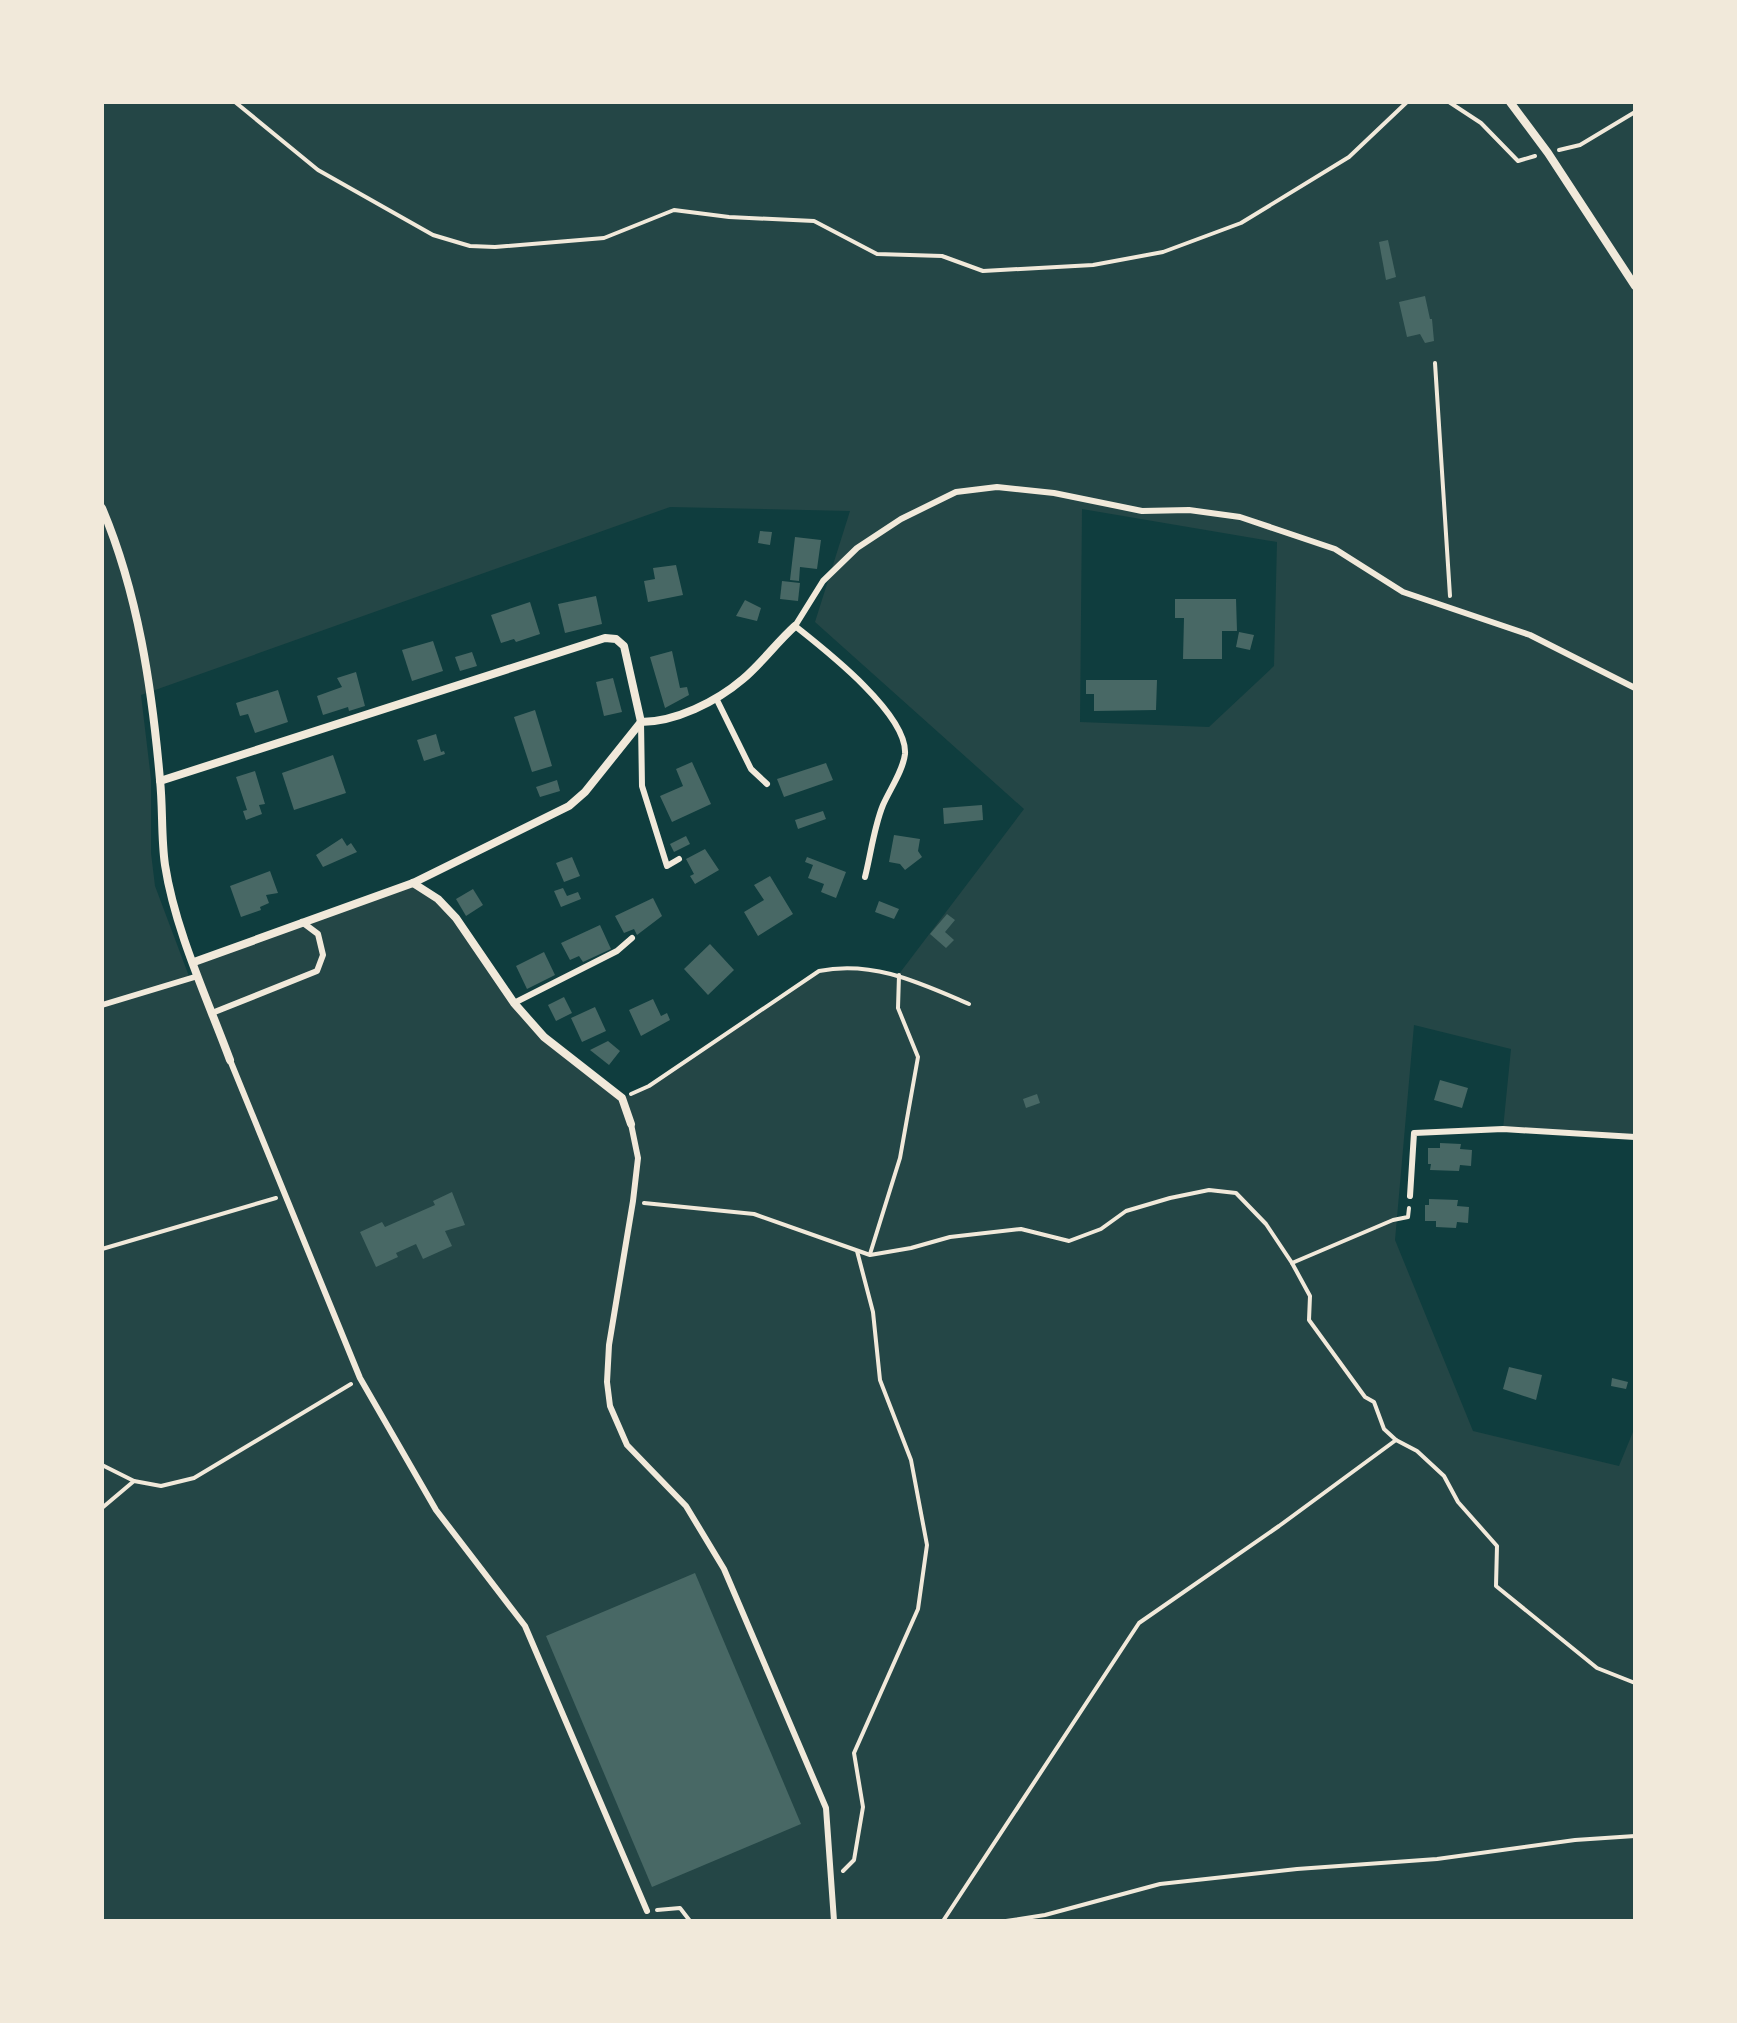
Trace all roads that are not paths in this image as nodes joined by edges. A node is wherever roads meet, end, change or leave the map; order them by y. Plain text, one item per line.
1 (1510, 102) edge
2 (1635, 286) edge
3 (102, 508) edge
4 (795, 626) junction
5 (1635, 688) edge
6 (716, 698) junction
7 (641, 722) junction
8 (160, 781) junction
9 (767, 784) dead end
10 (679, 859) dead end
11 (865, 877) dead end
12 (413, 883) junction
13 (302, 922) junction
14 (632, 938) dead end
15 (194, 962) junction
16 (198, 976) junction
17 (514, 1003) junction
18 (102, 1005) edge
19 (212, 1013) junction
20 (230, 1060) joint
21 (631, 1124) joint
22 (1635, 1137) edge
23 (1410, 1196) road end
24 (647, 1911) road end
25 (834, 1921) edge

1 - 2 street
3 - 8 street
4 - 5 lane
4 - 6 street
4 - 11 lane
6 - 7 street
6 - 9 lane
7 - 8 street
7 - 10 lane
7 - 12 street
8 - 15 street
12 - 13 street
12 - 17 street
13 - 15 street
13 - 19 lane
14 - 17 lane
15 - 16 street
16 - 18 lane
16 - 19 street
17 - 21 street
19 - 20 street
20 - 24 lane
21 - 25 lane
22 - 23 lane

